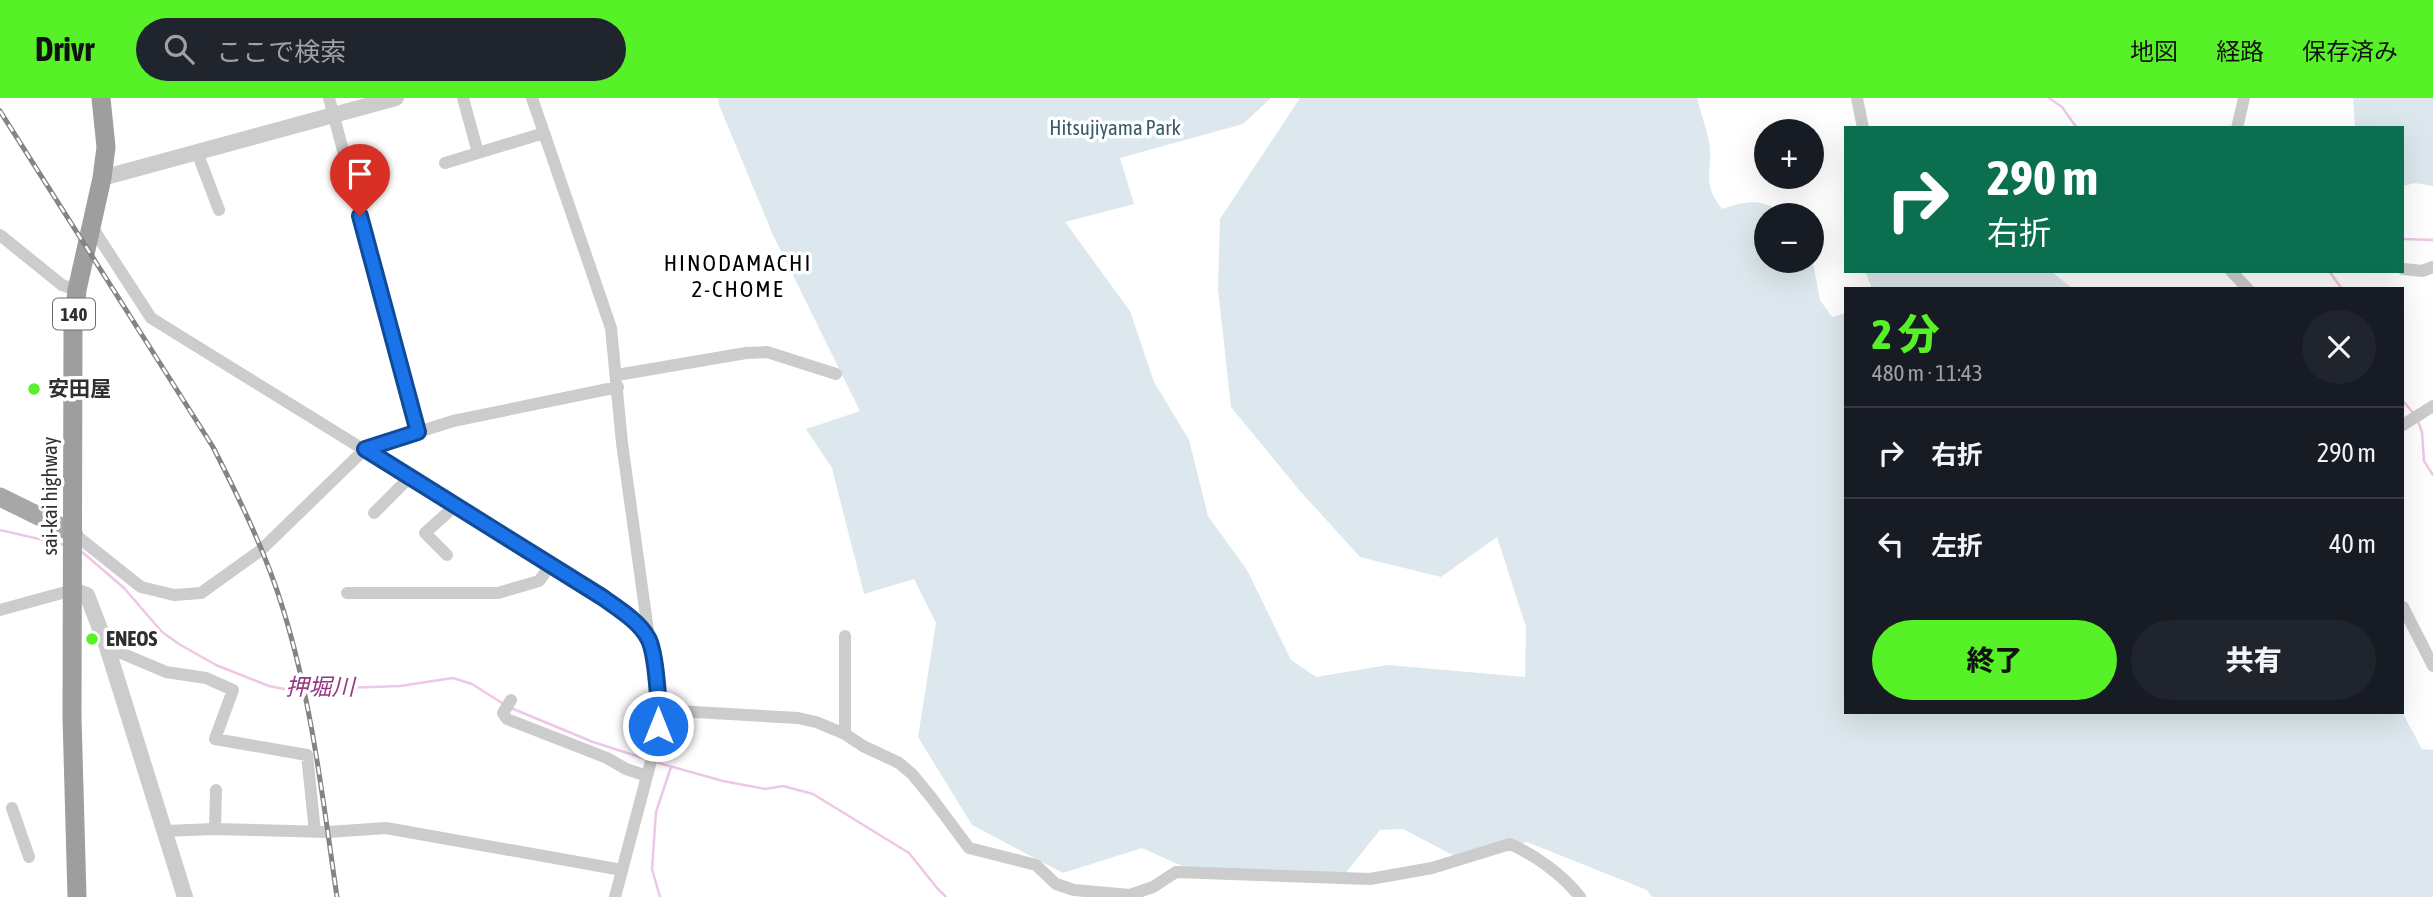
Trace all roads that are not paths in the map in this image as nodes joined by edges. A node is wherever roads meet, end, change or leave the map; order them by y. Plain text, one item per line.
1 (101, 98) edge
2 (328, 98) edge
3 (396, 98) edge
4 (463, 98) edge
5 (532, 98) edge
6 (1857, 98) edge
7 (2244, 98) edge
8 (333, 115) junction
9 (1863, 126) edge
10 (2237, 126) edge
11 (544, 133) junction
12 (197, 152) junction
13 (478, 153) junction
14 (445, 163) dead end
15 (102, 178) junction
16 (219, 210) dead end
17 (92, 227) junction
18 (1, 237) edge
19 (2433, 267) edge
20 (2404, 269) edge
21 (2233, 273) edge
22 (2246, 287) edge
23 (77, 290) junction
24 (836, 374) dead end
25 (618, 381) junction
26 (2433, 406) edge
27 (2404, 424) edge
28 (418, 432) junction
29 (365, 449) junction
30 (410, 477) junction
31 (0, 497) edge
32 (455, 506) junction
33 (374, 513) dead end
34 (73, 539) junction
35 (447, 555) dead end
36 (550, 566) junction
37 (73, 582) junction
38 (347, 593) dead end
39 (2404, 609) edge
40 (0, 610) edge
41 (845, 636) dead end
42 (649, 638) junction
43 (107, 647) junction
44 (2433, 666) edge
45 (509, 704) dead end
46 (660, 710) junction
47 (845, 734) junction
48 (647, 776) junction
49 (216, 790) dead end
50 (12, 808) dead end
51 (215, 829) junction
52 (165, 831) junction
53 (315, 832) junction
54 (29, 857) dead end
55 (622, 870) junction
56 (77, 897) edge
57 (185, 897) edge
58 (615, 897) edge
59 (1580, 897) edge

1 - 15 highway, sai-kai highway / 140
2 - 8 street
3 - 8 street
4 - 13 street
5 - 11 street
6 - 9 street
7 - 10 street
8 - 12 street
8 - 28 street
11 - 13 street
11 - 25 street
12 - 15 street
12 - 16 street
13 - 14 street
15 - 17 highway, sai-kai highway / 140
17 - 23 highway, sai-kai highway / 140
17 - 29 street
18 - 23 street
19 - 20 street
21 - 22 street
23 - 34 highway, sai-kai highway / 140
24 - 25 street
25 - 28 street
25 - 42 street
26 - 27 street
28 - 29 street
29 - 30 street
29 - 34 street
30 - 32 street
30 - 33 street
31 - 34 main road
32 - 35 street
32 - 36 street
34 - 37 highway, sai-kai highway / 140
36 - 38 street
36 - 42 street
37 - 40 street
37 - 43 street
37 - 56 highway, sai-kai highway / 140
39 - 44 street
41 - 47 street
42 - 46 street
43 - 52 street
43 - 53 street
45 - 48 street
46 - 47 street
46 - 48 street
47 - 59 street
48 - 55 street
49 - 51 street
50 - 54 street
51 - 52 street
51 - 53 street
52 - 57 street
53 - 55 street
55 - 58 street

